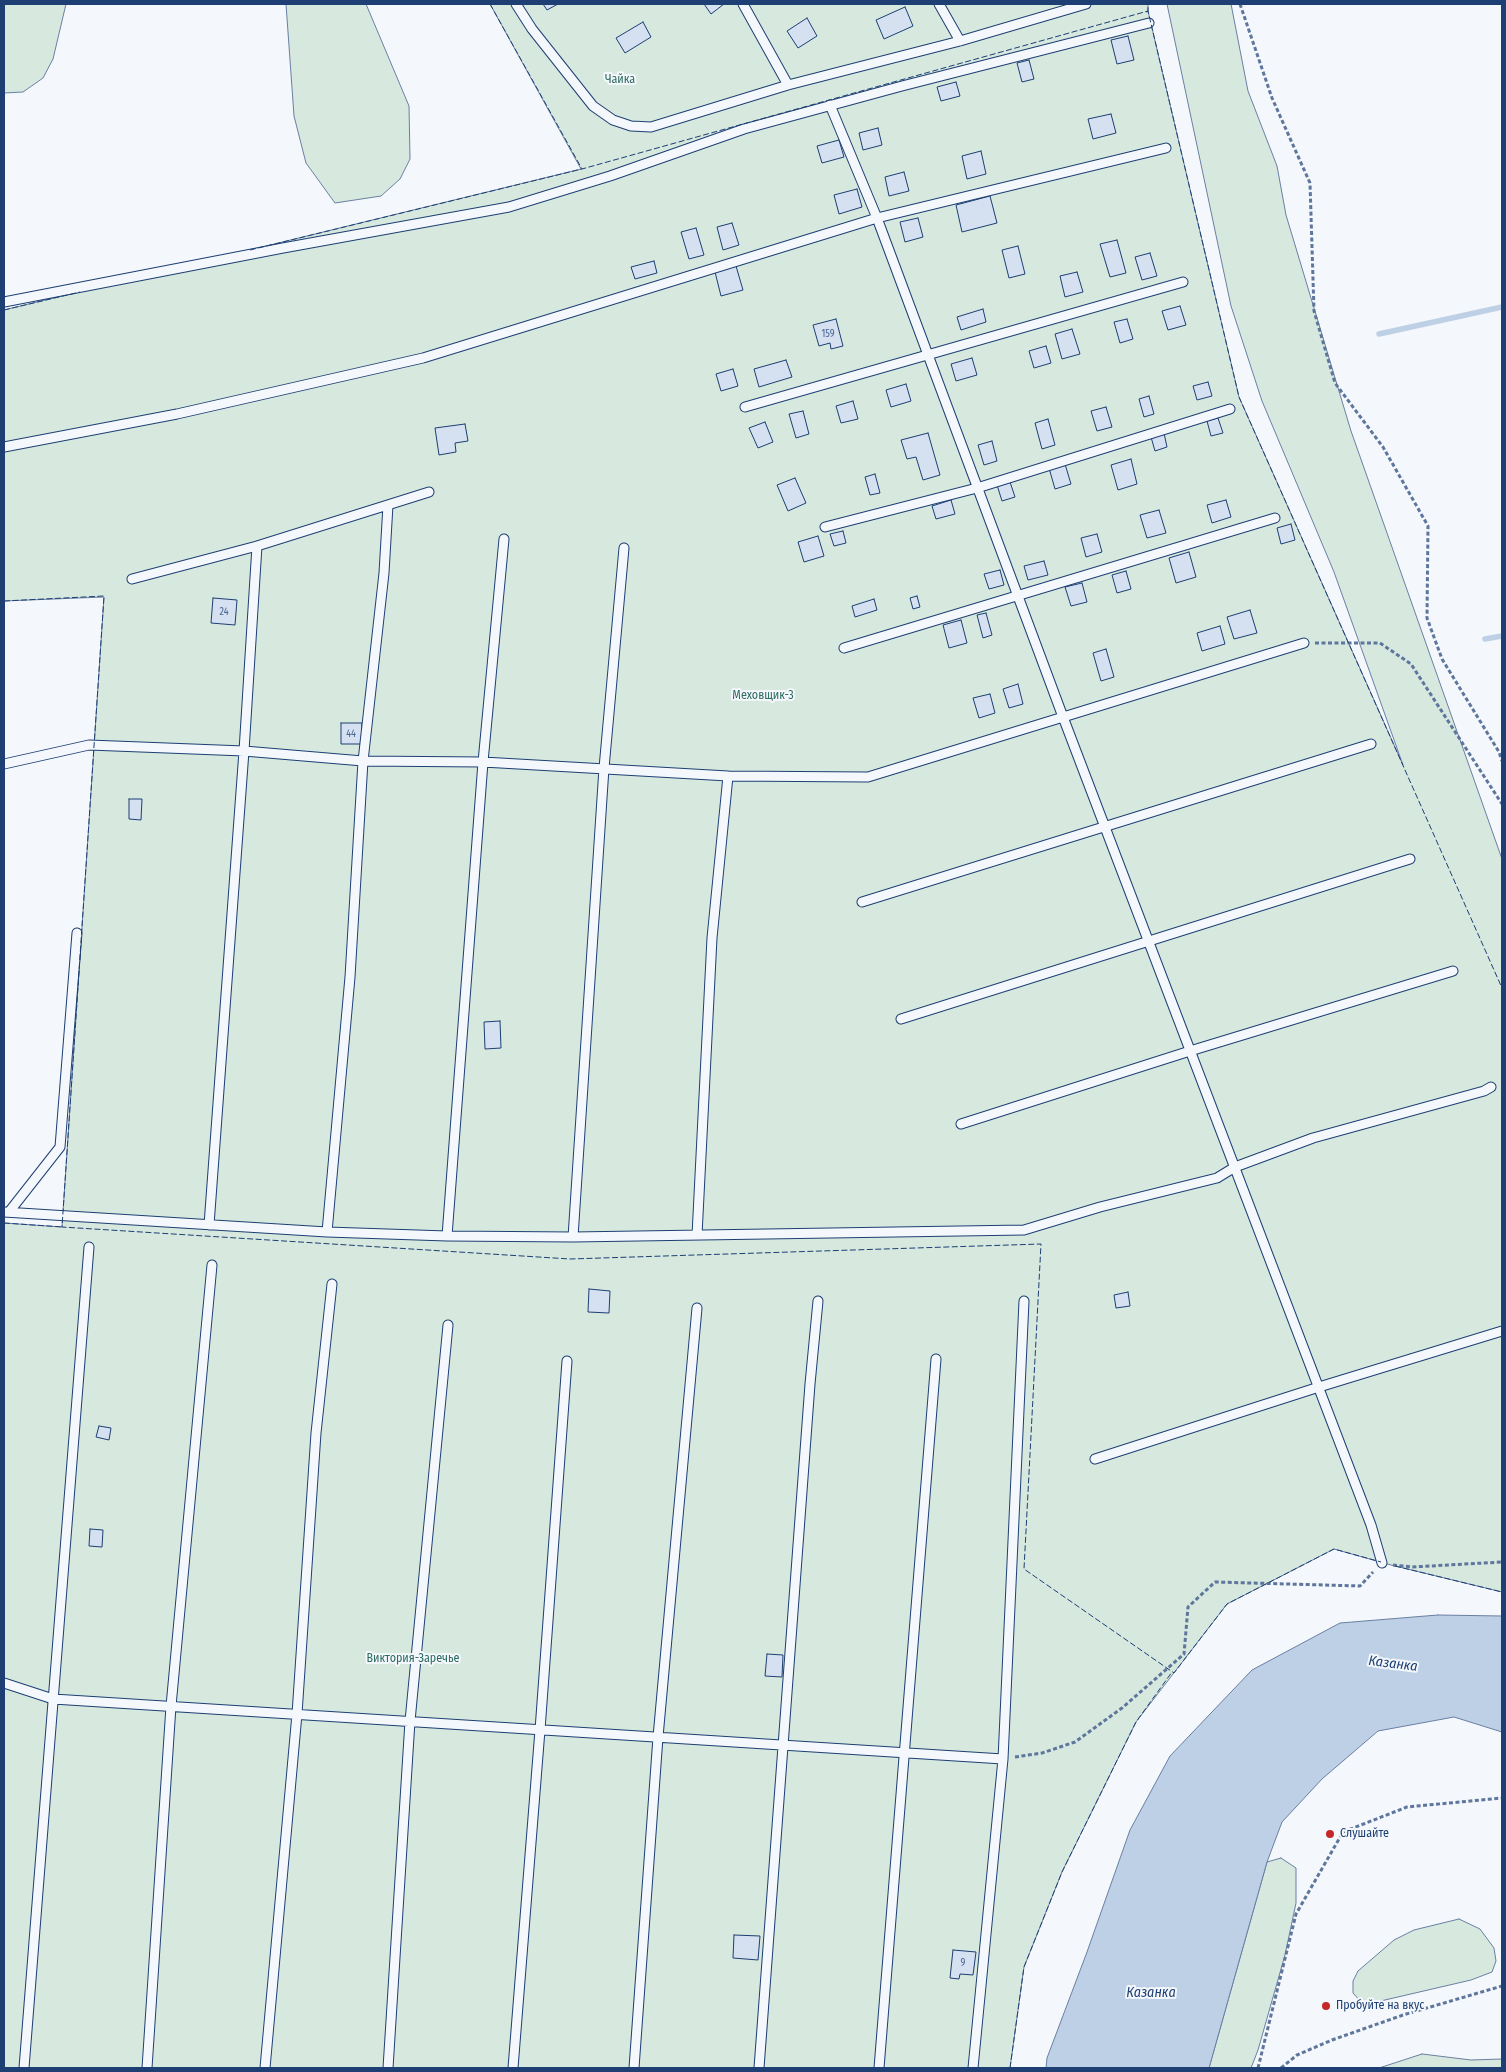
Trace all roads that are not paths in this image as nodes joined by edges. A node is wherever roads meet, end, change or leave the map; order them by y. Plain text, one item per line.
1 (516, 4) edge
2 (743, 4) edge
3 (939, 4) edge
4 (1086, 4) edge
5 (1149, 23) dead end
6 (960, 41) junction
7 (788, 85) junction
8 (830, 105) junction
9 (1166, 148) dead end
10 (877, 218) junction
11 (1183, 282) dead end
12 (4, 302) edge
13 (928, 355) junction
14 (745, 407) dead end
15 (1230, 409) dead end
16 (4, 448) edge
17 (977, 488) junction
18 (429, 492) dead end
19 (388, 505) junction
20 (1275, 518) dead end
21 (825, 527) dead end
22 (504, 539) dead end
23 (257, 546) junction
24 (624, 548) dead end
25 (132, 579) dead end
26 (1017, 595) junction
27 (1304, 643) road end
28 (844, 648) dead end
29 (1063, 717) junction
30 (1372, 744) dead end
31 (244, 751) junction
32 (363, 761) junction
33 (483, 762) junction
34 (4, 764) edge
35 (604, 768) junction
36 (728, 776) junction
37 (1104, 826) junction
38 (1410, 858) dead end
39 (862, 902) dead end
40 (77, 933) dead end
41 (1148, 940) junction
42 (1454, 971) dead end
43 (901, 1019) dead end
44 (1190, 1051) junction
45 (1491, 1087) dead end
46 (960, 1124) dead end
47 (1235, 1167) junction
48 (6, 1212) edge
49 (209, 1224) junction
50 (327, 1232) junction
51 (697, 1235) junction
52 (447, 1236) junction
53 (573, 1237) junction
54 (89, 1247) dead end
55 (212, 1265) dead end
56 (332, 1284) dead end
57 (1024, 1301) dead end
58 (818, 1302) dead end
59 (697, 1308) dead end
60 (448, 1325) dead end
61 (1502, 1331) edge
62 (936, 1358) dead end
63 (567, 1361) dead end
64 (1319, 1387) junction
65 (1095, 1459) dead end
66 (1382, 1563) road end
67 (4, 1683) edge
68 (53, 1699) junction
69 (171, 1706) junction
70 (297, 1714) junction
71 (410, 1721) junction
72 (540, 1730) junction
73 (658, 1737) junction
74 (784, 1745) junction
75 (904, 1753) junction
76 (1003, 1759) junction
77 (24, 2068) edge
78 (147, 2068) edge
79 (265, 2068) edge
80 (388, 2068) edge
81 (513, 2068) edge
82 (634, 2068) edge
83 (759, 2068) edge
84 (879, 2068) edge
85 (973, 2068) edge

1 - 7 lane
2 - 7 lane
3 - 6 lane
4 - 6 lane
5 - 8 lane
6 - 7 lane
8 - 10 lane
8 - 12 lane
9 - 10 lane
10 - 13 lane
10 - 16 lane
11 - 13 lane
13 - 14 lane
13 - 17 lane
15 - 17 lane
17 - 21 lane
17 - 26 lane
18 - 19 lane
19 - 23 lane
19 - 32 lane
20 - 26 lane
22 - 33 lane
23 - 25 lane
23 - 31 lane
24 - 35 lane
26 - 28 lane
26 - 29 lane
27 - 29 lane
29 - 36 lane
29 - 37 lane
30 - 37 lane
31 - 32 lane
31 - 34 lane
31 - 49 lane
32 - 33 lane
32 - 50 lane
33 - 35 lane
33 - 52 lane
35 - 36 lane
35 - 53 lane
36 - 51 lane
37 - 39 lane
37 - 41 lane
38 - 41 lane
40 - 48 lane
41 - 43 lane
41 - 44 lane
42 - 44 lane
44 - 46 lane
44 - 47 lane
45 - 47 lane
47 - 51 lane
47 - 64 lane
48 - 49 lane
49 - 50 lane
50 - 52 lane
51 - 53 lane
52 - 53 lane
54 - 68 lane
55 - 69 lane
56 - 70 lane
57 - 76 lane
58 - 74 lane
59 - 73 lane
60 - 71 lane
61 - 64 lane
62 - 75 lane
63 - 72 lane
64 - 65 lane
64 - 66 lane
67 - 68 lane
68 - 69 lane
68 - 77 lane
69 - 70 lane
69 - 78 lane
70 - 71 lane
70 - 79 lane
71 - 72 lane
71 - 80 lane
72 - 73 lane
72 - 81 lane
73 - 74 lane
73 - 82 lane
74 - 75 lane
74 - 83 lane
75 - 76 lane
75 - 84 lane
76 - 85 lane

